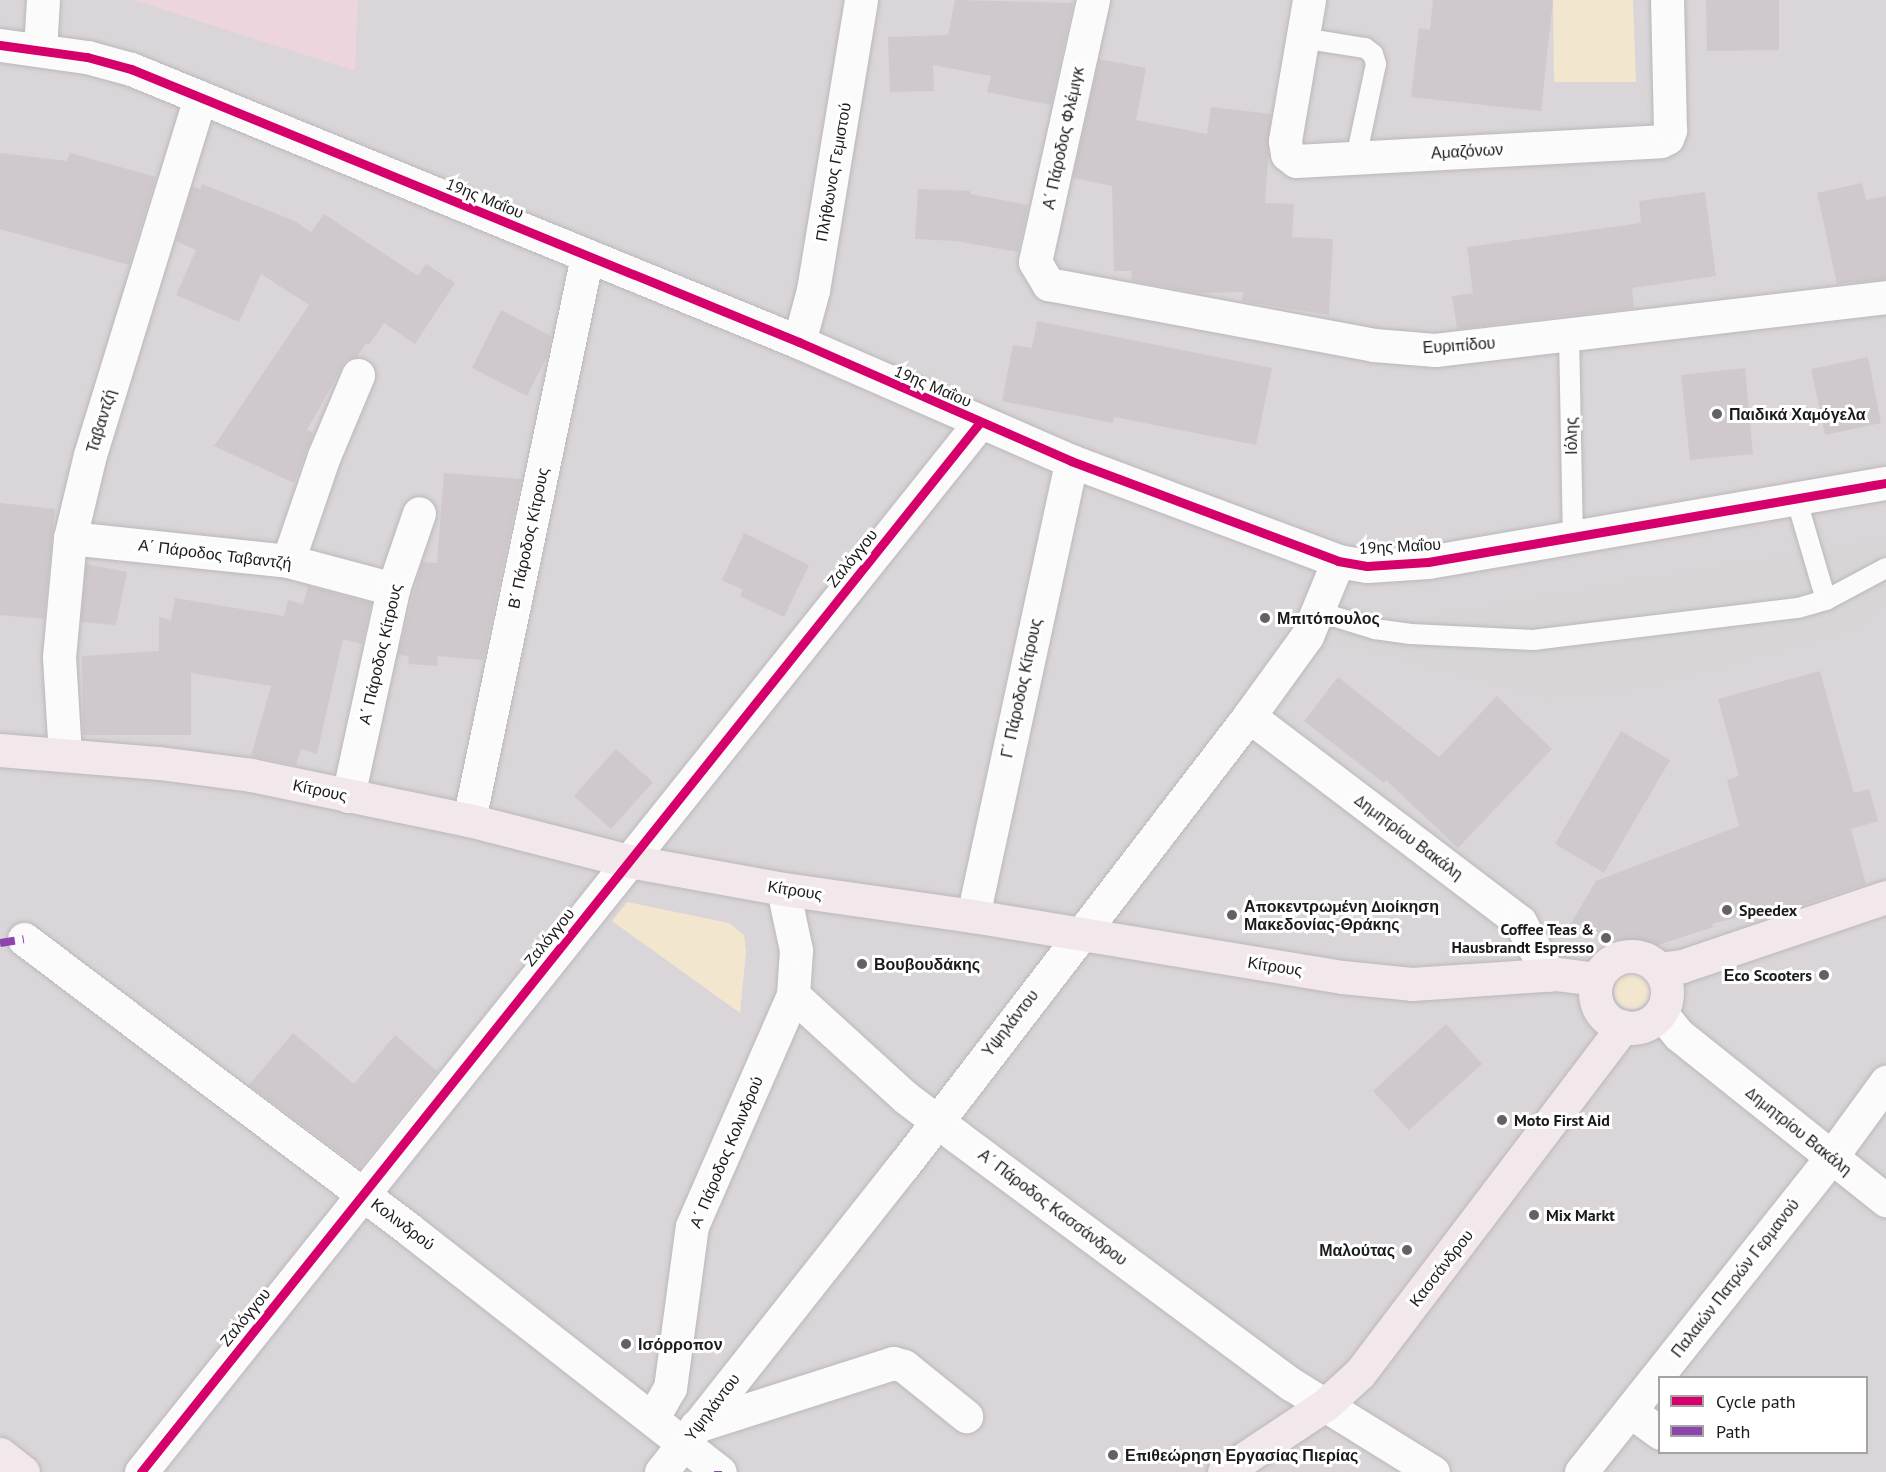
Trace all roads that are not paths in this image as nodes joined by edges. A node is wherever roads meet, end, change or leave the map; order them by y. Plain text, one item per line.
1 (43, 0) edge
2 (861, 0) edge
3 (1093, 0) edge
4 (1309, 0) edge
5 (1667, 0) edge
6 (1302, 38) junction
7 (0, 45) edge
8 (40, 50) junction
9 (200, 98) junction
10 (1356, 158) junction
11 (587, 256) junction
12 (1040, 275) joint
13 (1886, 297) edge
14 (1569, 334) junction
15 (799, 342) junction
16 (358, 375) dead end
17 (980, 422) junction
18 (1071, 461) junction
19 (1886, 483) edge
20 (1796, 498) junction
21 (419, 513) dead end
22 (70, 538) junction
23 (1573, 538) junction
24 (288, 561) junction
25 (1338, 561) junction
26 (1886, 568) edge
27 (393, 589) junction
28 (1826, 600) junction
29 (1319, 612) junction
30 (1249, 716) junction
31 (0, 750) edge
32 (64, 755) junction
33 (348, 796) junction
34 (469, 820) junction
35 (629, 861) junction
36 (783, 890) junction
37 (1886, 897) edge
38 (973, 916) junction
39 (1078, 934) junction
40 (24, 939) dead end
41 (1659, 969) junction
42 (1549, 975) junction
43 (1596, 979) junction
44 (793, 995) junction
45 (1661, 1012) junction
46 (1623, 1027) junction
47 (1886, 1082) edge
48 (936, 1120) junction
49 (1832, 1156) junction
50 (363, 1194) junction
51 (1886, 1200) edge
52 (1325, 1405) junction
53 (1630, 1411) junction
54 (966, 1416) dead end
55 (653, 1417) junction
56 (1658, 1432) edge
57 (690, 1435) junction
58 (0, 1454) edge
59 (23, 1472) edge
60 (141, 1472) edge
61 (661, 1472) edge
62 (720, 1472) edge
63 (1224, 1472) edge
64 (1433, 1472) edge
65 (1581, 1472) edge

1 - 8 street
2 - 15 street, Πλήθωνος Γεμιστού
3 - 12 street, Α΄ Πάροδος Φλέμιγκ
4 - 6 street, Αμαζόνων
5 - 10 street, Αμαζόνων
6 - 10 lane
6 - 10 street, Αμαζόνων
7 - 8 street, 19ης Μαΐου
8 - 9 street, 19ης Μαΐου
9 - 11 street, 19ης Μαΐου
9 - 22 street, Ταβαντζή
11 - 15 street, 19ης Μαΐου
11 - 34 street, Β΄ Πάροδος Κίτρους
12 - 14 street, Ευριπίδου
13 - 14 street, Ευριπίδου
14 - 23 lane, Ιόλης
15 - 17 street, 19ης Μαΐου
16 - 24 street
17 - 18 street, 19ης Μαΐου
17 - 35 street, Ζαλόγγου
18 - 25 street, 19ης Μαΐου
18 - 38 street, Γ΄ Πάροδος Κίτρους
19 - 20 street, 19ης Μαΐου
20 - 23 street, 19ης Μαΐου
20 - 28 lane
21 - 27 street, Α΄ Πάροδος Κίτρους
22 - 24 street, Α΄ Πάροδος Ταβαντζή
22 - 32 street, Ταβαντζή
23 - 25 street, 19ης Μαΐου
24 - 27 street, Α΄ Πάροδος Ταβαντζή
25 - 29 street, Υψηλάντου
26 - 28 lane
27 - 33 street, Α΄ Πάροδος Κίτρους
28 - 29 lane
29 - 30 street, Υψηλάντου
30 - 39 street, Υψηλάντου
30 - 42 street, Δημητρίου Βακάλη
31 - 32 main road, Κίτρους
32 - 33 main road, Κίτρους
33 - 34 main road, Κίτρους
34 - 35 main road, Κίτρους
35 - 36 main road, Κίτρους
35 - 50 street, Ζαλόγγου
36 - 38 main road, Κίτρους
36 - 44 street, Α΄ Πάροδος Κολινδρού
37 - 41 main road
38 - 39 main road, Κίτρους
39 - 42 main road, Κίτρους
39 - 48 street, Υψηλάντου
40 - 50 street, Κολινδρού
41 - 43 main road
41 - 45 main road
42 - 43 main road, Κίτρους
43 - 46 main road
44 - 48 street, Α΄ Πάροδος Κασσάνδρου
44 - 55 street, Α΄ Πάροδος Κολινδρού
45 - 46 main road
45 - 49 street, Δημητρίου Βακάλη
46 - 52 main road, Κασσάνδρου
47 - 49 street, Παλαιών Πατρών Γερμανού
48 - 52 street, Α΄ Πάροδος Κασσάνδρου
48 - 57 street, Υψηλάντου
49 - 51 street, Δημητρίου Βακάλη
49 - 53 street, Παλαιών Πατρών Γερμανού
50 - 55 street, Κολινδρού
50 - 60 street, Ζαλόγγου
52 - 63 main road, Κασσάνδρου
52 - 64 street, Α΄ Πάροδος Κασσάνδρου
53 - 56 street
53 - 65 street, Παλαιών Πατρών Γερμανού
54 - 57 street
55 - 57 street, Κολινδρού
57 - 61 street, Υψηλάντου
57 - 62 street, Κολινδρού
58 - 59 main road

